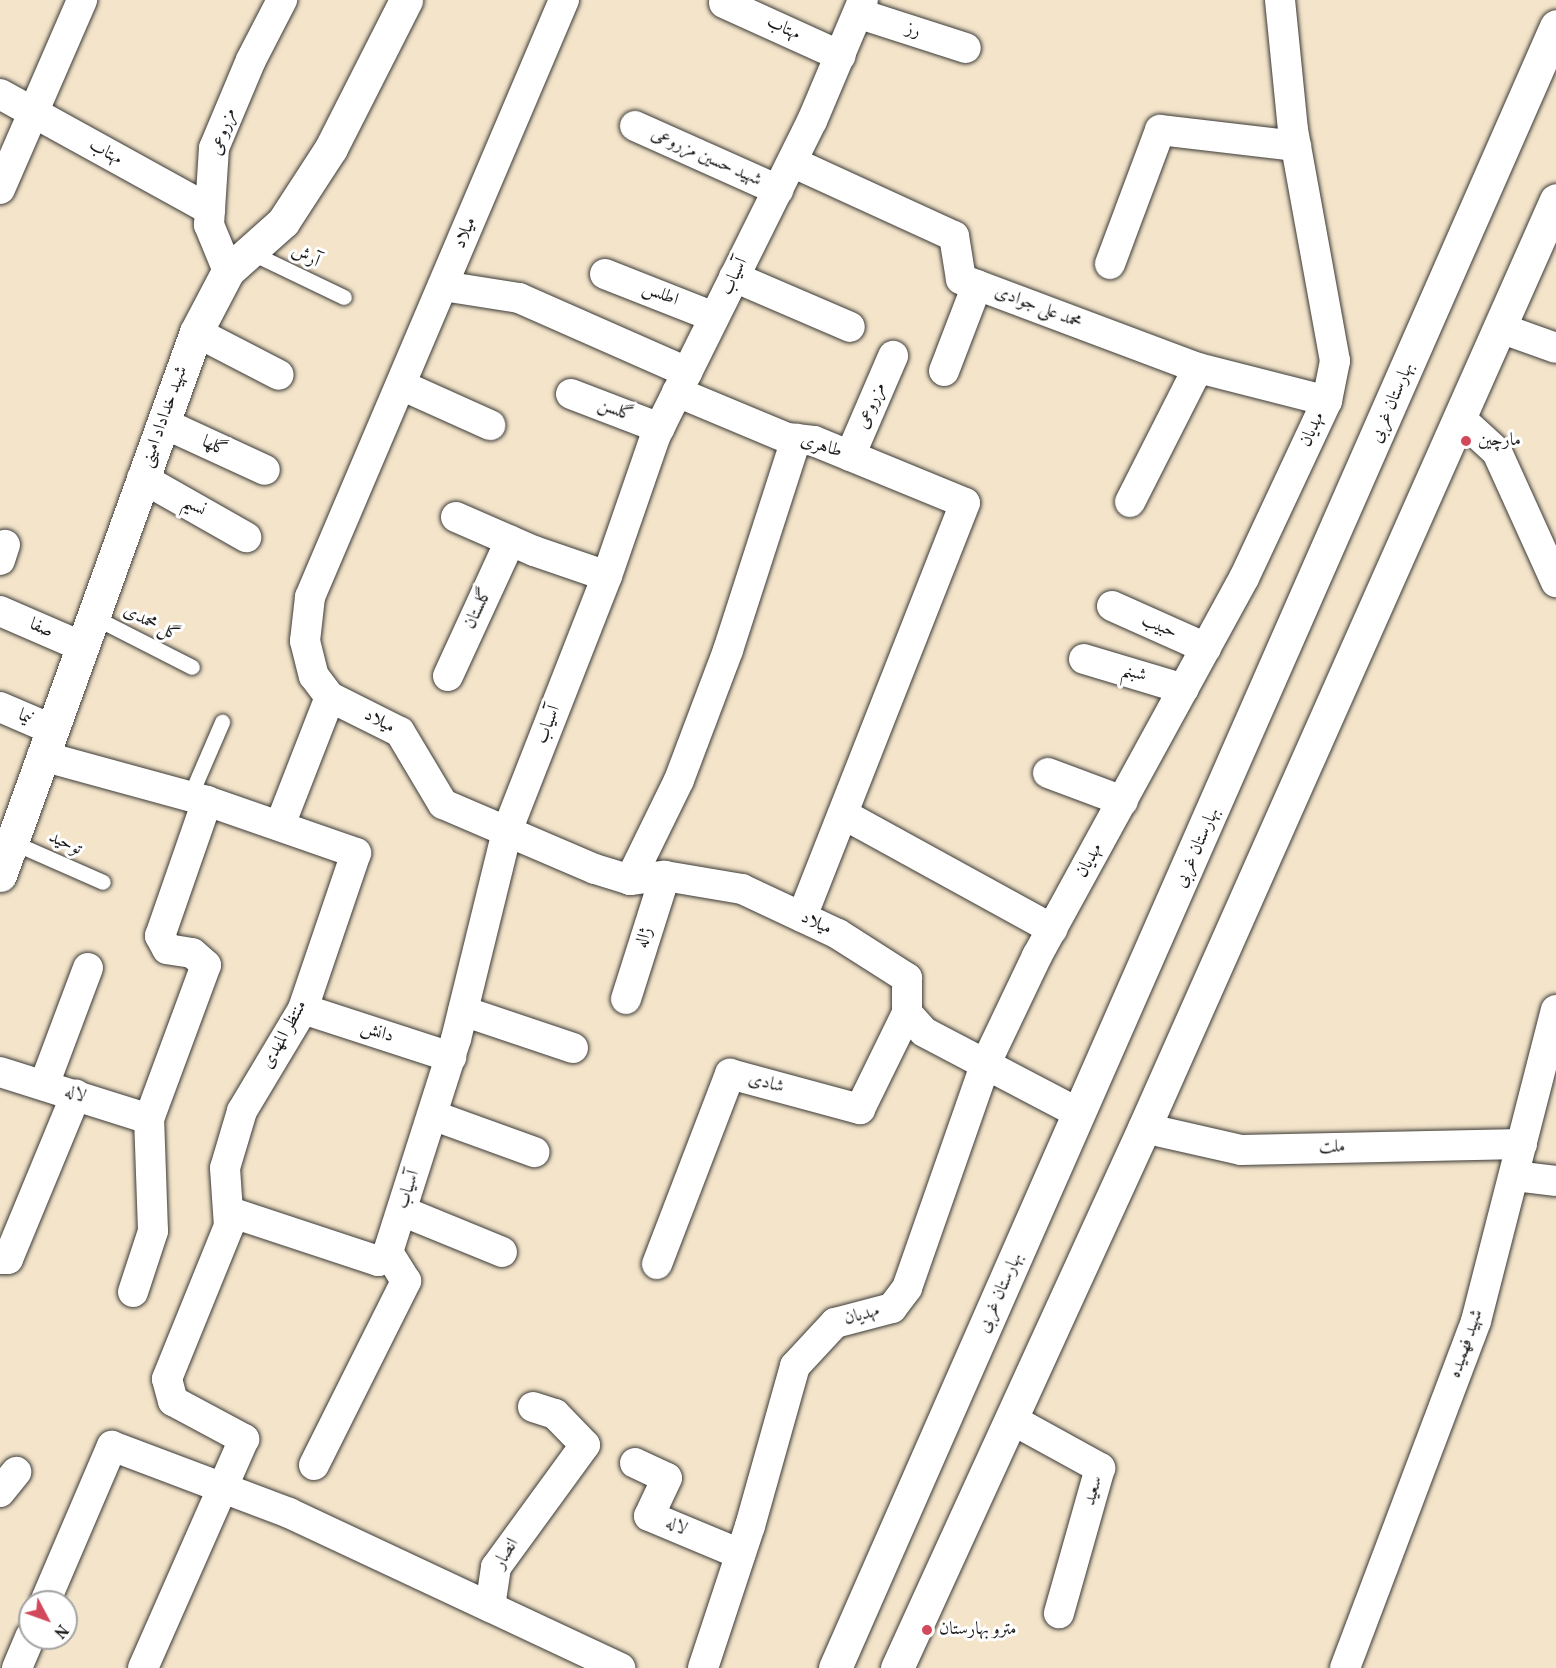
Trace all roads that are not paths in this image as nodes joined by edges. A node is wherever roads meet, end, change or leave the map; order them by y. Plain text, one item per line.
1 (82, 0) edge
2 (282, 0) edge
3 (406, 0) edge
4 (564, 0) edge
5 (1280, 0) edge
6 (724, 3) dead end
7 (862, 7) edge
8 (1556, 26) edge
9 (966, 48) dead end
10 (841, 56) junction
11 (0, 94) edge
12 (31, 113) junction
13 (635, 126) dead end
14 (1296, 146) junction
15 (792, 162) junction
16 (0, 189) edge
17 (778, 190) junction
18 (1556, 200) edge
19 (210, 210) junction
20 (239, 262) junction
21 (1110, 264) dead end
22 (605, 274) dead end
23 (734, 278) junction
24 (977, 285) junction
25 (443, 286) junction
26 (344, 297) dead end
27 (714, 317) junction
28 (850, 327) dead end
29 (1500, 328) junction
30 (196, 332) junction
31 (1556, 348) edge
32 (893, 356) dead end
33 (1198, 368) junction
34 (944, 371) dead end
35 (279, 375) dead end
36 (682, 382) junction
37 (401, 385) junction
38 (571, 394) dead end
39 (1327, 401) junction
40 (1461, 419) junction
41 (163, 423) junction
42 (490, 425) dead end
43 (660, 428) junction
44 (796, 438) junction
45 (850, 456) junction
46 (265, 470) dead end
47 (142, 478) junction
48 (1130, 502) dead end
49 (456, 518) dead end
50 (246, 537) dead end
51 (510, 541) junction
52 (607, 576) junction
53 (1556, 582) edge
54 (1112, 606) dead end
55 (0, 611) edge
56 (92, 616) junction
57 (81, 646) junction
58 (1206, 648) junction
59 (1084, 659) dead end
60 (192, 667) dead end
61 (448, 676) dead end
62 (1184, 689) junction
63 (330, 697) junction
64 (0, 707) edge
65 (222, 722) dead end
66 (46, 743) junction
67 (1048, 773) dead end
68 (199, 799) junction
69 (1123, 801) junction
70 (843, 814) junction
71 (280, 825) junction
72 (507, 831) junction
73 (12, 842) junction
74 (0, 874) edge
75 (665, 876) junction
76 (630, 880) junction
77 (103, 882) dead end
78 (802, 917) junction
79 (1052, 929) junction
80 (88, 968) dead end
81 (626, 999) dead end
82 (303, 1009) junction
83 (1556, 1010) edge
84 (463, 1011) junction
85 (907, 1013) junction
86 (573, 1048) dead end
87 (451, 1057) junction
88 (986, 1065) junction
89 (0, 1072) edge
90 (44, 1085) junction
91 (76, 1095) junction
92 (1080, 1114) junction
93 (432, 1115) junction
94 (149, 1119) junction
95 (1144, 1128) junction
96 (1522, 1144) junction
97 (534, 1152) dead end
98 (1514, 1176) junction
99 (1556, 1181) edge
100 (402, 1211) junction
101 (230, 1212) junction
102 (388, 1252) junction
103 (502, 1252) dead end
104 (0, 1260) edge
105 (657, 1263) dead end
106 (133, 1293) dead end
107 (533, 1407) dead end
108 (1011, 1419) junction
109 (635, 1463) dead end
110 (314, 1465) dead end
111 (224, 1487) junction
112 (740, 1554) junction
113 (50, 1590) edge
114 (490, 1607) junction
115 (1059, 1613) dead end
116 (25, 1650) edge
117 (17, 1668) edge
118 (143, 1668) edge
119 (620, 1668) edge
120 (703, 1668) edge
121 (835, 1668) edge
122 (897, 1668) edge
123 (1345, 1668) edge

1 - 12 street
2 - 19 street, مزروعی
3 - 20 main road, شهید خداداد امینی
4 - 25 street, میلاد
5 - 14 street, مهدیان
6 - 10 street, مهتاب
7 - 9 street, رز
7 - 10 street, آسیاب
8 - 92 main road, بهارستان غربی
10 - 15 street, آسیاب
11 - 12 street, مهتاب
12 - 16 street
12 - 19 street, مهتاب
13 - 17 street, شهید حسین مزروعی
14 - 21 street
14 - 39 street, مهدیان
15 - 17 street, آسیاب
15 - 24 street, محمد علی جوادی
17 - 23 street, آسیاب
18 - 29 main road
19 - 20 street, مزروعی
20 - 26 lane, آرش
20 - 30 main road, شهید خداداد امینی
22 - 27 street, اطلس
23 - 27 street, آسیاب
23 - 28 street
24 - 33 street, محمد علی جوادی
24 - 34 street
25 - 36 street, طاهری
25 - 37 street, میلاد
27 - 36 street, آسیاب
29 - 31 street
29 - 40 main road
30 - 35 street
30 - 41 main road, شهید خداداد امینی
32 - 45 street, مزروعی
33 - 39 street, محمد علی جوادی
33 - 48 street
36 - 43 street, آسیاب
36 - 44 street, طاهری
37 - 42 street
37 - 63 street, میلاد
38 - 43 street, گلسن
39 - 58 street, مهدیان
40 - 53 street
40 - 95 main road
41 - 46 street, گلها
41 - 47 main road, شهید خداداد امینی
43 - 52 street, آسیاب
44 - 45 street, طاهری
44 - 76 street
45 - 70 street, طاهری
47 - 50 street, نسیم
47 - 56 main road, شهید خداداد امینی
49 - 51 street
51 - 52 street
51 - 61 street, گلستان
52 - 72 street, آسیاب
54 - 58 street, حبیب
55 - 57 street, صفا
56 - 57 main road, شهید خداداد امینی
56 - 60 lane, گل محمدی
57 - 66 main road, شهید خداداد امینی
58 - 62 street, مهدیان
59 - 62 street, شبنم
62 - 69 street, مهدیان
63 - 71 street
63 - 72 street, میلاد
64 - 66 street, نیما
65 - 68 lane
66 - 68 street, منتظر المهدی
66 - 73 main road, شهید خداداد امینی
67 - 69 street
68 - 71 street, منتظر المهدی
68 - 94 street
69 - 79 street, مهدیان
70 - 78 street
70 - 79 street
71 - 82 street, منتظر المهدی
72 - 76 street, میلاد
72 - 84 street, آسیاب
73 - 74 main road, شهید خداداد امینی
73 - 77 lane, توحید
75 - 76 street, میلاد
75 - 78 street, میلاد
75 - 81 street, ژاله
78 - 85 street, میلاد
79 - 88 street, مهدیان
80 - 90 street
82 - 87 street, دانش
82 - 101 street, منتظر المهدی
83 - 96 street, شهید فهمیده
84 - 86 street
84 - 87 street, آسیاب
85 - 88 street
85 - 105 street, شادی
87 - 93 street, آسیاب
88 - 92 street
88 - 112 street, مهدیان
89 - 90 street, لاله
90 - 91 street, لاله
91 - 94 street, لاله
91 - 104 street
92 - 121 main road, بهارستان غربی
93 - 97 street
93 - 100 street, آسیاب
94 - 106 street
95 - 96 street, ملت
95 - 108 main road
96 - 98 street, شهید فهمیده
98 - 99 street
98 - 123 street, شهید فهمیده
100 - 102 street, آسیاب
100 - 103 street
101 - 102 street
101 - 111 street, منتظر المهدی
102 - 110 street
107 - 114 street, انصار
108 - 115 street, سعید
108 - 122 main road
109 - 112 street, لاله
111 - 113 street
111 - 114 street
111 - 118 street
112 - 120 street, مهدیان
114 - 119 street
116 - 117 street

